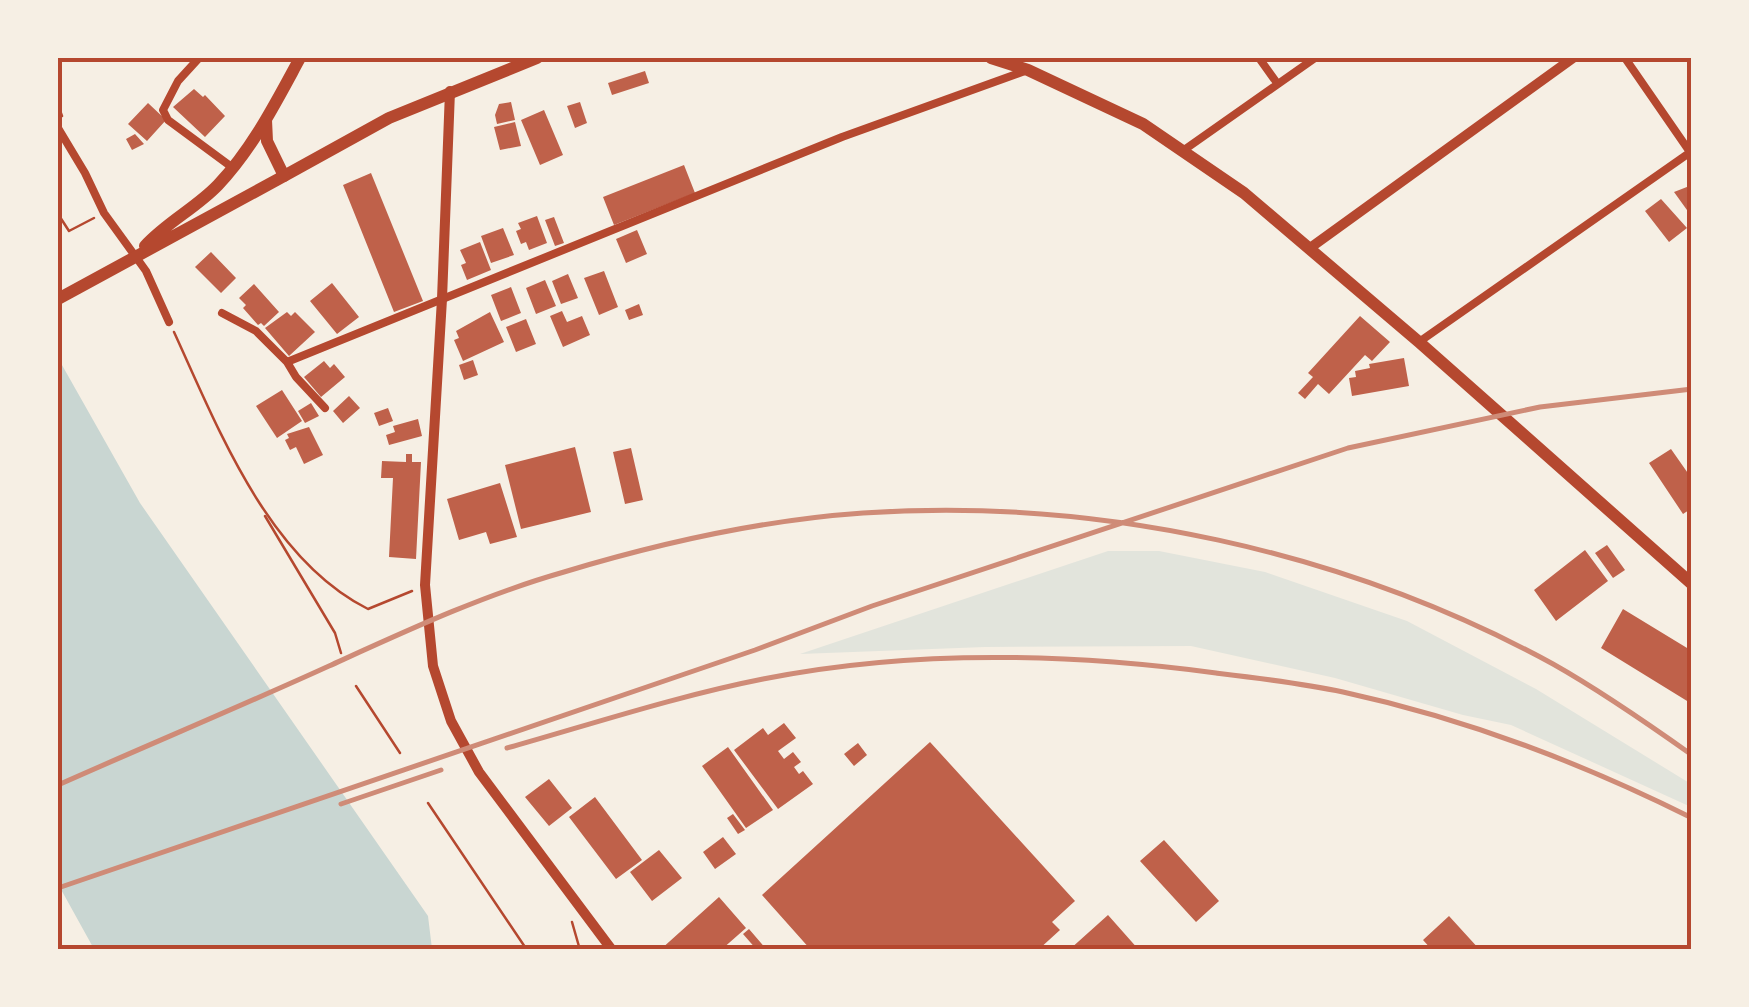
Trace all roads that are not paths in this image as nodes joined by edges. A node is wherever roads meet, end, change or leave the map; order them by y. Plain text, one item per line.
1 (199, 58) edge
2 (300, 58) edge
3 (537, 58) edge
4 (991, 58) edge
5 (1259, 58) edge
6 (1315, 58) edge
7 (1573, 58) edge
8 (1625, 58) edge
9 (1028, 70) junction
10 (1277, 83) junction
11 (450, 91) junction
12 (266, 120) junction
13 (58, 128) edge
14 (1184, 150) junction
15 (1691, 152) edge
16 (233, 168) junction
17 (284, 176) junction
18 (1310, 248) junction
19 (137, 255) junction
20 (58, 299) edge
21 (442, 299) junction
22 (222, 314) dead end
23 (169, 322) road end
24 (1420, 342) junction
25 (288, 362) junction
26 (325, 408) dead end
27 (1688, 575) edge
28 (612, 950) edge

1 - 16 street
2 - 12 main road
3 - 11 main road
4 - 9 main road
5 - 10 street
6 - 10 street
7 - 18 street
8 - 15 street
9 - 14 main road
9 - 21 street
10 - 14 street
11 - 17 main road
11 - 21 street
12 - 16 main road
12 - 17 main road
13 - 19 street
14 - 18 main road
15 - 24 street
16 - 19 main road
17 - 19 main road
18 - 24 main road
19 - 20 main road
19 - 23 street
21 - 25 street
21 - 28 street
22 - 25 street
24 - 27 main road
25 - 26 street

